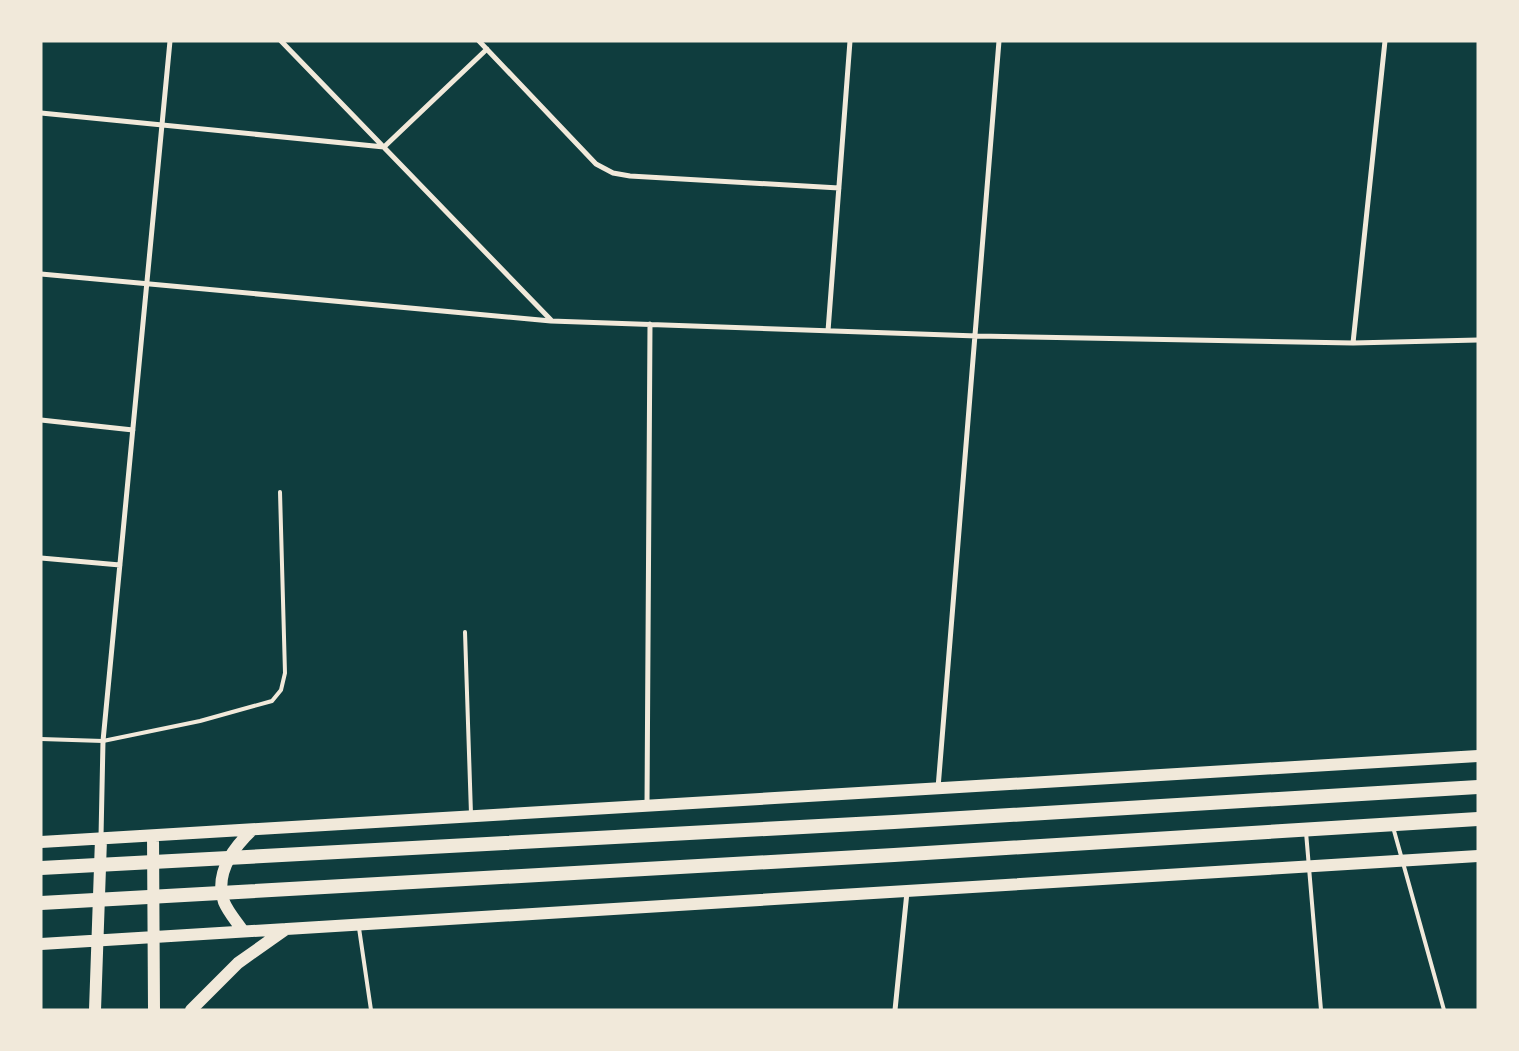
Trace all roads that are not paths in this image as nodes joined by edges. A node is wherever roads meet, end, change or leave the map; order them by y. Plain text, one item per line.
1 (170, 41) edge
2 (281, 41) edge
3 (479, 41) edge
4 (846, 41) edge
5 (850, 41) edge
6 (1000, 41) edge
7 (1385, 41) edge
8 (487, 49) junction
9 (41, 113) edge
10 (162, 125) junction
11 (384, 147) junction
12 (839, 188) junction
13 (41, 274) edge
14 (147, 283) junction
15 (551, 321) junction
16 (650, 324) junction
17 (828, 331) junction
18 (977, 336) junction
19 (1478, 340) edge
20 (1353, 343) junction
21 (41, 420) edge
22 (133, 430) junction
23 (280, 492) dead end
24 (41, 558) edge
25 (120, 565) junction
26 (465, 632) dead end
27 (41, 739) edge
28 (102, 741) junction
29 (1478, 756) edge
30 (1478, 787) edge
31 (938, 788) junction
32 (647, 806) junction
33 (471, 816) junction
34 (1478, 819) edge
35 (1392, 825) junction
36 (252, 830) junction
37 (1306, 830) junction
38 (153, 836) junction
39 (101, 839) junction
40 (41, 842) edge
41 (1478, 856) edge
42 (1403, 861) junction
43 (1309, 867) junction
44 (41, 868) edge
45 (907, 891) junction
46 (41, 903) edge
47 (358, 924) junction
48 (287, 929) junction
49 (243, 932) junction
50 (155, 937) junction
51 (99, 940) junction
52 (41, 944) edge
53 (95, 1010) edge
54 (154, 1010) edge
55 (191, 1010) edge
56 (371, 1010) edge
57 (895, 1010) edge
58 (1321, 1010) edge
59 (1444, 1010) edge

1 - 10 street
2 - 11 street
3 - 8 street
4 - 5 street
5 - 12 street
6 - 18 street
7 - 20 street
8 - 11 street
8 - 12 street
9 - 10 street
10 - 11 street
10 - 14 street
11 - 15 street
12 - 17 street
13 - 14 street
14 - 15 street
14 - 22 street
15 - 16 street
16 - 17 street
16 - 32 street
17 - 18 street
18 - 20 street
18 - 31 street
19 - 20 street
21 - 22 street
22 - 25 street
23 - 28 lane
24 - 25 street
25 - 28 street
26 - 33 lane
27 - 28 lane
28 - 39 street
29 - 31 main road
30 - 44 highway
31 - 32 main road
32 - 33 main road
33 - 36 main road
34 - 35 highway
35 - 37 highway
35 - 42 lane
36 - 38 main road
36 - 49 main road
37 - 43 lane
37 - 46 highway
38 - 39 main road
38 - 50 main road
39 - 40 main road
39 - 51 main road
41 - 42 main road
42 - 43 main road
42 - 59 lane
43 - 45 main road
43 - 58 lane
45 - 47 main road
45 - 57 street
47 - 48 main road
47 - 56 lane
48 - 49 main road
48 - 55 main road
49 - 50 main road
50 - 51 main road
50 - 54 main road
51 - 52 main road
51 - 53 main road

